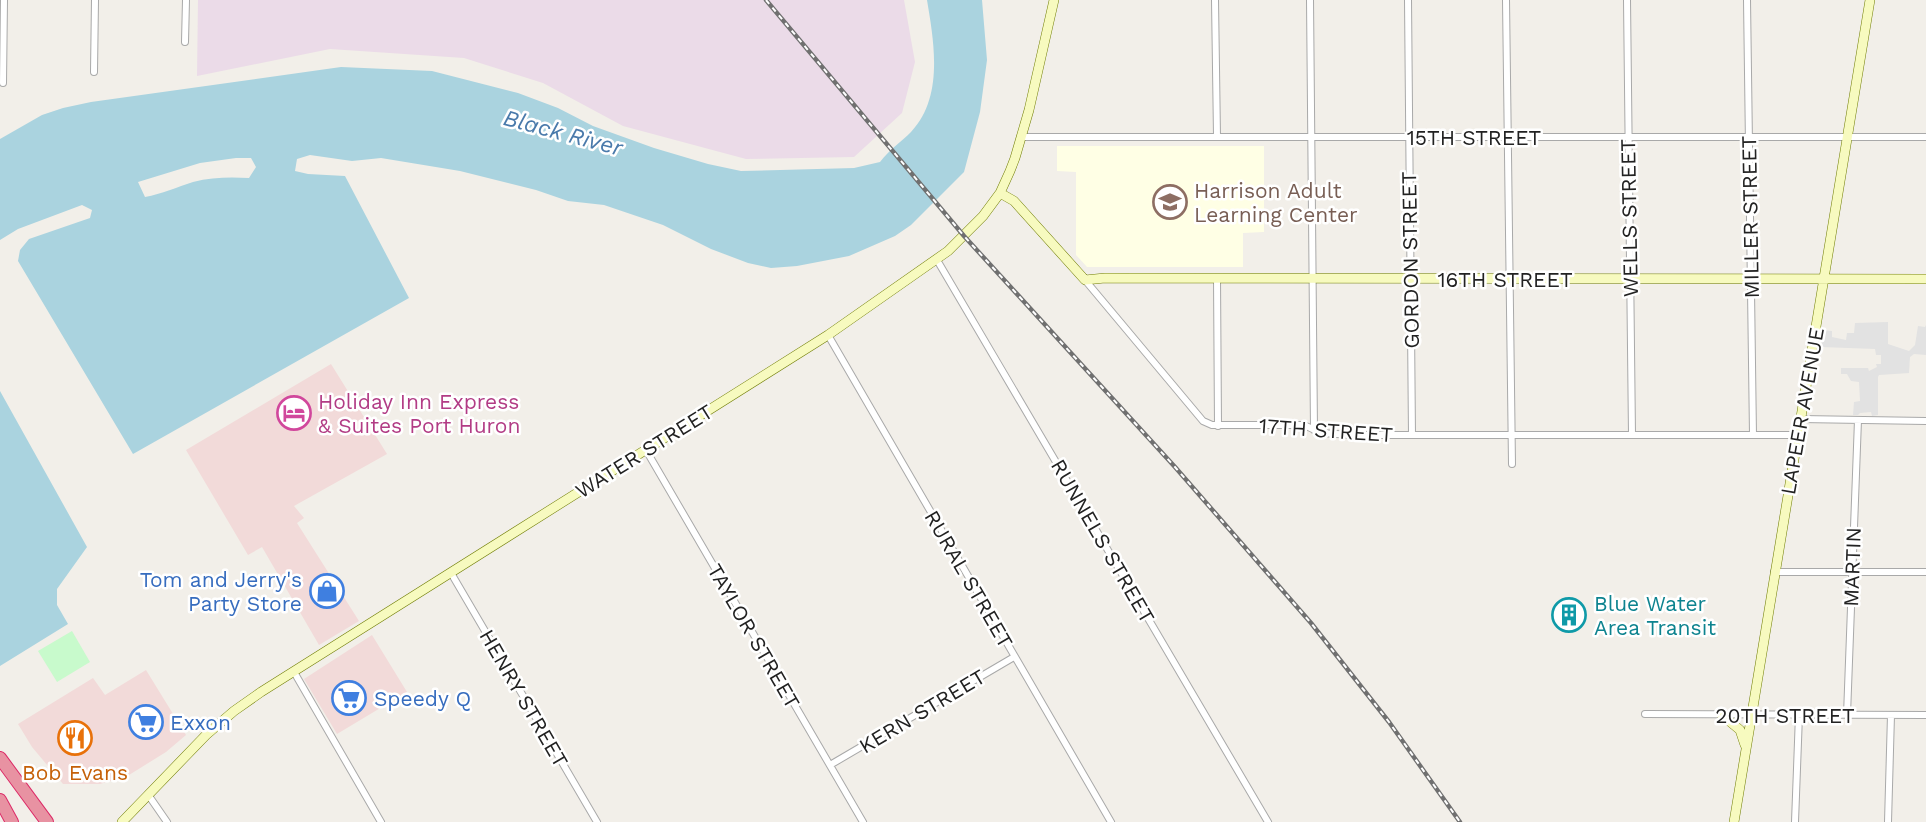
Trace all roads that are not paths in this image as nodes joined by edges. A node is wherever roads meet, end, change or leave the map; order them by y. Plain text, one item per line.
1 (4, 0) edge
2 (95, 0) edge
3 (186, 0) edge
4 (1054, 0) edge
5 (1215, 0) edge
6 (1310, 0) edge
7 (1408, 0) edge
8 (1506, 0) edge
9 (1627, 0) edge
10 (1746, 0) edge
11 (1870, 0) edge
12 (185, 42) dead end
13 (94, 72) dead end
14 (3, 83) dead end
15 (1217, 136) junction
16 (1022, 137) junction
17 (1311, 137) junction
18 (1409, 137) junction
19 (1507, 137) junction
20 (1749, 137) junction
21 (1628, 138) junction
22 (1846, 138) junction
23 (1926, 138) edge
24 (1000, 193) junction
25 (937, 260) junction
26 (1217, 278) junction
27 (1312, 278) junction
28 (1509, 278) junction
29 (1629, 278) junction
30 (1751, 278) junction
31 (1825, 278) junction
32 (1926, 278) edge
33 (1410, 279) junction
34 (1085, 280) junction
35 (828, 335) junction
36 (1801, 419) junction
37 (1858, 420) junction
38 (1926, 421) edge
39 (1218, 426) junction
40 (1314, 430) junction
41 (1412, 435) junction
42 (1510, 435) junction
43 (1632, 435) junction
44 (1753, 435) junction
45 (1798, 435) junction
46 (646, 450) junction
47 (1511, 464) dead end
48 (1774, 572) junction
49 (1852, 572) junction
50 (1926, 572) edge
51 (451, 573) junction
52 (1014, 657) junction
53 (294, 671) junction
54 (1645, 714) dead end
55 (1722, 715) junction
56 (1752, 715) junction
57 (1799, 715) junction
58 (1847, 715) junction
59 (1891, 715) junction
60 (1926, 715) edge
61 (1746, 749) junction
62 (0, 758) edge
63 (830, 765) junction
64 (149, 796) junction
65 (0, 800) edge
66 (12, 822) edge
67 (47, 822) edge
68 (122, 822) edge
69 (167, 822) edge
70 (381, 822) edge
71 (597, 822) edge
72 (863, 822) edge
73 (1111, 822) edge
74 (1268, 822) edge
75 (1734, 822) edge
76 (1795, 822) edge
77 (1888, 822) edge

1 - 14 street
2 - 13 street
3 - 12 street
4 - 16 street, WATER STREET
5 - 15 street
6 - 17 street
7 - 18 street, GORDON STREET
8 - 19 street
9 - 21 street, WELLS STREET
10 - 20 street, MILLER STREET
11 - 22 street, LAPEER AVENUE
15 - 16 street, 15TH STREET
15 - 17 street, 15TH STREET
16 - 24 street, WATER STREET
17 - 18 street, 15TH STREET
17 - 27 street
18 - 19 street, 15TH STREET
18 - 33 street, GORDON STREET
19 - 21 street, 15TH STREET
19 - 28 street
20 - 21 street, 15TH STREET
20 - 22 street, 15TH STREET
20 - 30 street, MILLER STREET
21 - 29 street, WELLS STREET
22 - 23 street, 15TH STREET
22 - 31 street, LAPEER AVENUE
24 - 25 street, WATER STREET
24 - 34 street
25 - 35 street, WATER STREET
25 - 74 street, RUNNELS STREET
26 - 27 street, 16TH STREET
26 - 34 street, 16TH STREET
26 - 39 street
27 - 33 street, 16TH STREET
27 - 40 street
28 - 29 street, 16TH STREET
28 - 33 street, 16TH STREET
28 - 42 street
29 - 30 street, 16TH STREET
29 - 43 street, WELLS STREET
30 - 31 street, 16TH STREET
30 - 44 street, MILLER STREET
31 - 32 street, 16TH STREET
31 - 36 street, LAPEER AVENUE
33 - 41 street, GORDON STREET
34 - 39 street
35 - 46 street, WATER STREET
35 - 52 street, RURAL STREET
36 - 37 street
36 - 45 street, LAPEER AVENUE
37 - 38 street
37 - 49 street, MARTIN
39 - 40 street, 17TH STREET
40 - 41 street, 17TH STREET
41 - 42 street, 17TH STREET
42 - 43 street, 17TH STREET
42 - 47 street
43 - 44 street, 17TH STREET
44 - 45 street, 17TH STREET
45 - 48 street, LAPEER AVENUE
46 - 51 street, WATER STREET
46 - 63 street, TAYLOR STREET
48 - 49 street
48 - 56 street, LAPEER AVENUE
49 - 50 street
49 - 58 street, MARTIN
51 - 53 street, WATER STREET
51 - 71 street, HENRY STREET
52 - 63 street, KERN STREET
52 - 73 street, RURAL STREET
53 - 64 street, WATER STREET
53 - 70 street
54 - 55 street, 20TH STREET
55 - 56 street, 20TH STREET
55 - 61 street
56 - 57 street, 20TH STREET
56 - 61 street, LAPEER AVENUE
57 - 58 street, 20TH STREET
57 - 76 street
58 - 59 street, 20TH STREET
59 - 60 street, 20TH STREET
59 - 77 street
61 - 75 street, LAPEER AVENUE
62 - 67 highway
63 - 72 street, TAYLOR STREET
64 - 68 street, WATER STREET
64 - 69 street
65 - 66 highway

